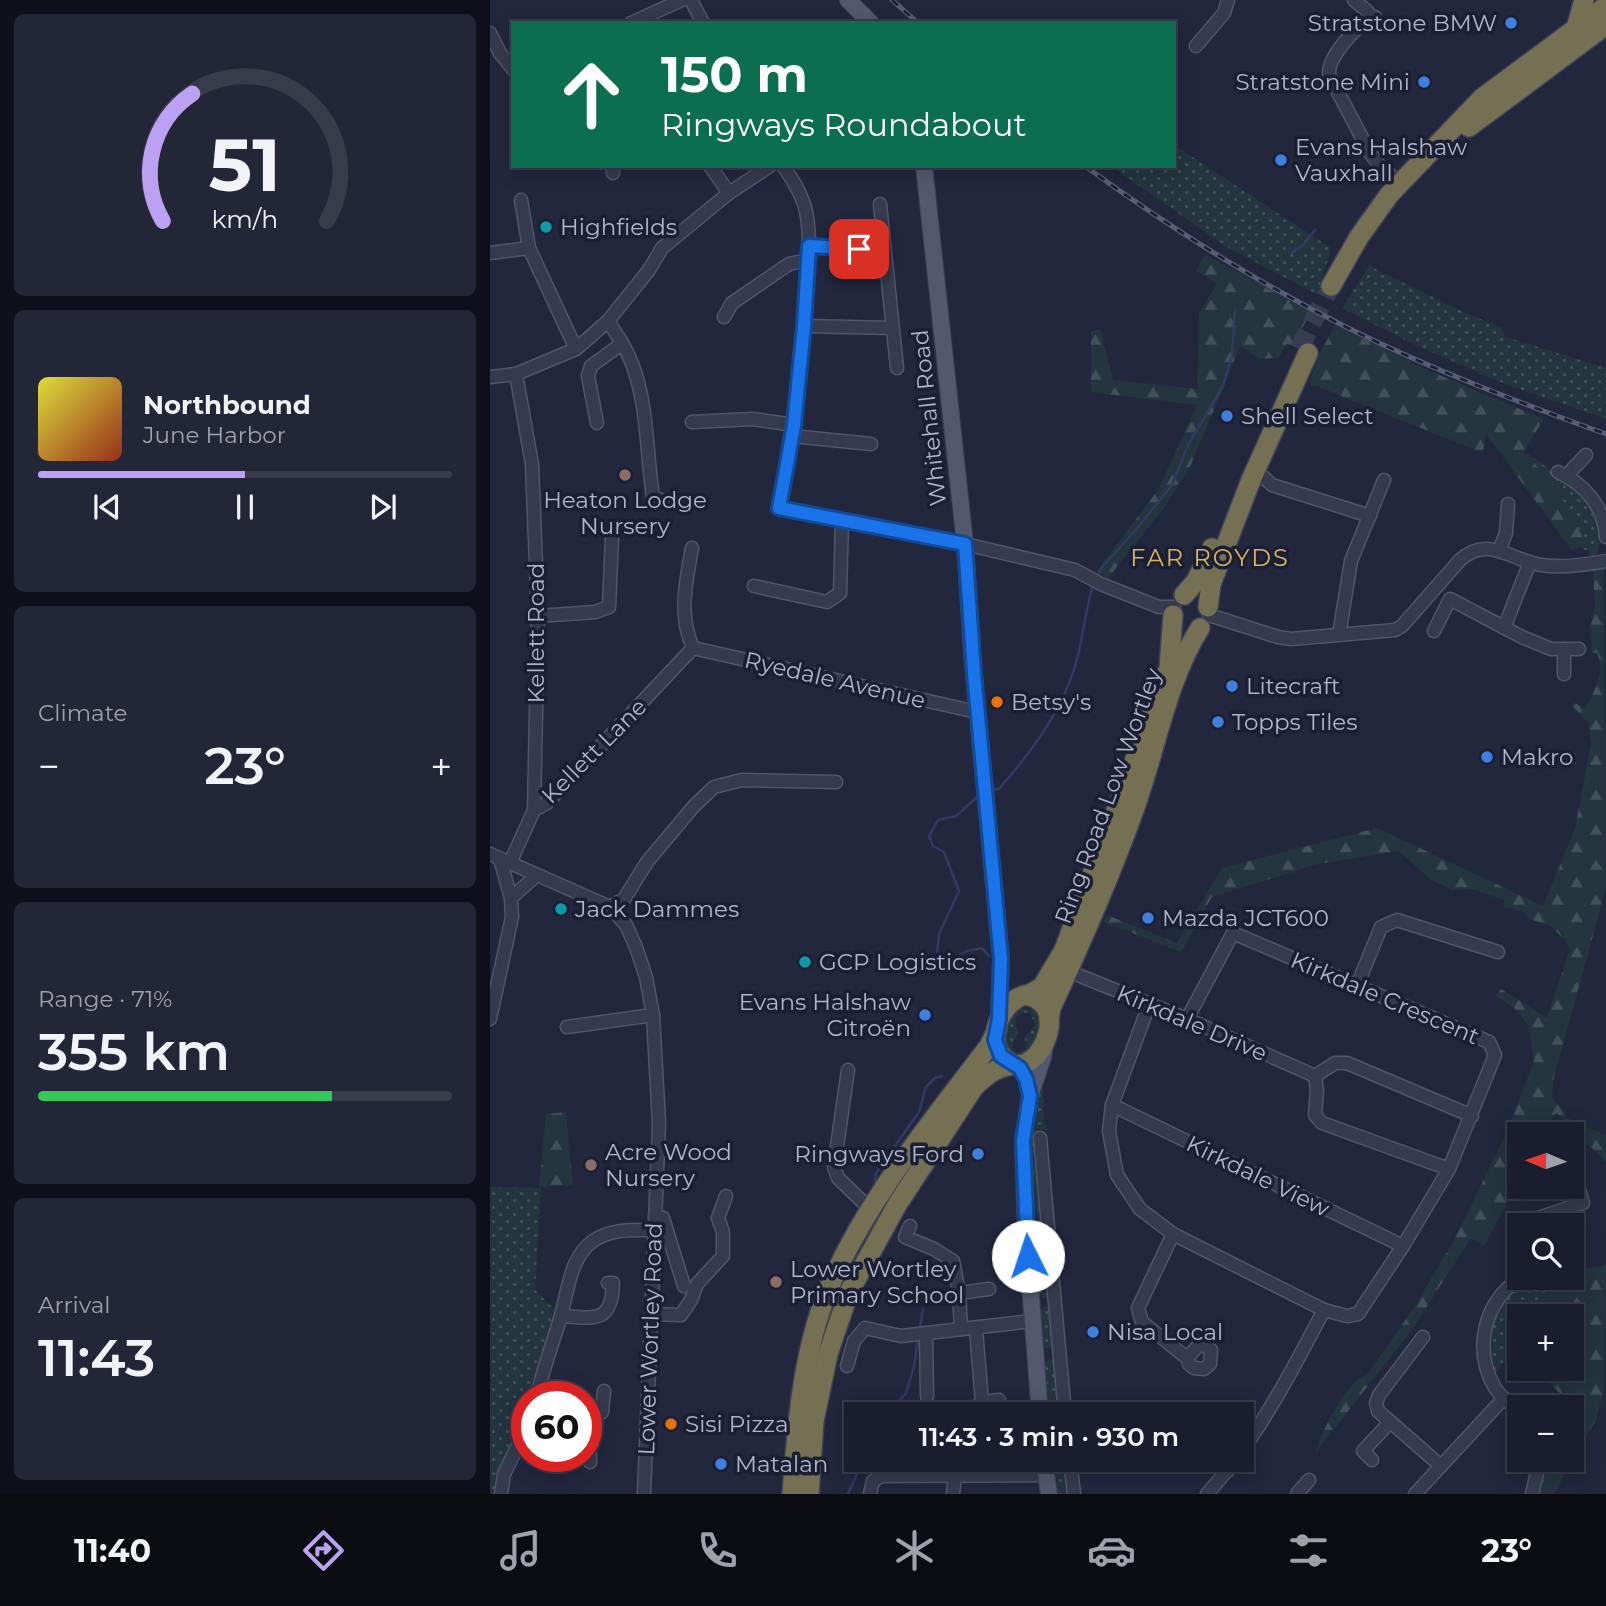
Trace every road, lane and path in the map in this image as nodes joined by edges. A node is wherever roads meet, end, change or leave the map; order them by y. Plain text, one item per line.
1 (682, 0) edge
2 (691, 0) edge
3 (848, 0) edge
4 (1228, 0) edge
5 (1354, 0) edge
6 (1584, 0) edge
7 (1606, 6) edge
8 (635, 21) edge
9 (702, 21) edge
10 (869, 21) edge
11 (1606, 25) edge
12 (1576, 28) junction
13 (490, 33) edge
14 (1196, 46) dead end
15 (511, 67) edge
16 (711, 168) edge
17 (767, 168) edge
18 (784, 168) edge
19 (924, 168) edge
20 (1400, 183) junction
21 (729, 193) junction
22 (520, 201) dead end
23 (880, 204) dead end
24 (528, 248) junction
25 (884, 250) junction
26 (490, 253) edge
27 (808, 253) junction
28 (724, 317) dead end
29 (608, 321) junction
30 (804, 326) junction
31 (892, 328) junction
32 (621, 341) junction
33 (576, 349) junction
34 (897, 368) dead end
35 (516, 374) junction
36 (490, 377) edge
37 (692, 422) dead end
38 (597, 423) dead end
39 (793, 430) junction
40 (871, 444) dead end
41 (1586, 455) dead end
42 (1258, 464) junction
43 (1384, 480) dead end
44 (667, 502) dead end
45 (1508, 504) dead end
46 (1370, 516) junction
47 (842, 520) junction
48 (612, 536) dead end
49 (1606, 537) edge
50 (965, 544) junction
51 (692, 548) dead end
52 (1499, 551) junction
53 (1606, 561) edge
54 (1530, 562) junction
55 (754, 586) dead end
56 (1177, 606) junction
57 (1206, 616) junction
58 (538, 617) junction
59 (1504, 628) junction
60 (1434, 631) dead end
61 (1339, 635) junction
62 (693, 648) junction
63 (1564, 649) junction
64 (1579, 649) dead end
65 (1564, 674) dead end
66 (977, 712) junction
67 (836, 782) dead end
68 (534, 810) junction
69 (500, 859) edge
70 (537, 875) junction
71 (511, 898) junction
72 (610, 906) junction
73 (1498, 952) dead end
74 (1001, 959) junction
75 (1068, 971) junction
76 (1357, 986) junction
77 (1026, 995) junction
78 (1149, 1005) junction
79 (653, 1015) junction
80 (490, 1019) edge
81 (1187, 1019) junction
82 (998, 1025) junction
83 (567, 1027) dead end
84 (1047, 1030) junction
85 (1014, 1065) junction
86 (848, 1070) dead end
87 (1315, 1076) junction
88 (1030, 1096) junction
89 (1112, 1105) junction
90 (1472, 1116) junction
91 (1040, 1138) dead end
92 (928, 1157) junction
93 (1042, 1158) junction
94 (1023, 1160) junction
95 (1449, 1169) junction
96 (726, 1196) dead end
97 (1582, 1199) edge
98 (870, 1209) junction
99 (1553, 1213) edge
100 (656, 1223) junction
101 (1172, 1234) junction
102 (905, 1236) dead end
103 (1403, 1246) junction
104 (608, 1283) dead end
105 (684, 1286) dead end
106 (1507, 1288) edge
107 (989, 1289) dead end
108 (959, 1293) junction
109 (1055, 1300) junction
110 (1031, 1303) junction
111 (1324, 1310) junction
112 (652, 1314) junction
113 (561, 1316) junction
114 (1032, 1321) junction
115 (961, 1329) junction
116 (976, 1329) junction
117 (926, 1334) junction
118 (1423, 1336) dead end
119 (1060, 1355) junction
120 (1035, 1356) junction
121 (1187, 1357) dead end
122 (846, 1366) dead end
123 (542, 1381) edge
124 (604, 1391) dead end
125 (927, 1396) dead end
126 (1504, 1398) junction
127 (999, 1400) dead end
128 (1507, 1401) edge
129 (982, 1402) joint
130 (1039, 1402) edge
131 (1064, 1402) edge
132 (602, 1405) edge
133 (1390, 1422) junction
134 (1254, 1434) edge
135 (1364, 1453) dead end
136 (511, 1460) edge
137 (1441, 1465) junction
138 (989, 1472) edge
139 (1046, 1472) edge
140 (1071, 1472) edge
141 (1226, 1472) edge
142 (1538, 1472) edge
143 (955, 1475) junction
144 (1309, 1480) dead end
145 (869, 1491) edge
146 (501, 1494) edge
147 (644, 1494) edge
148 (792, 1494) edge
149 (809, 1494) edge
150 (953, 1494) edge
151 (1049, 1494) edge
152 (1074, 1494) edge
153 (1208, 1494) edge
154 (1297, 1494) edge
155 (1415, 1494) edge
156 (1532, 1494) edge

1 - 8 street
2 - 9 street
3 - 10 main road
4 - 14 street
5 - 20 street
6 - 12 highway
7 - 12 highway
11 - 20 highway
12 - 20 highway
13 - 15 street
16 - 21 street
17 - 21 street
18 - 27 street
19 - 50 main road, Whitehall Road
21 - 29 street
22 - 24 street
23 - 25 street
24 - 26 street
24 - 33 street
25 - 27 street
25 - 31 street
27 - 28 street
27 - 30 street
29 - 32 street
29 - 33 street
30 - 31 street
30 - 39 street
31 - 34 street
32 - 38 street
32 - 44 street
33 - 35 street
35 - 36 street
35 - 58 street, Kellett Road
37 - 39 street
39 - 40 street
39 - 47 street
41 - 49 street
42 - 46 street
42 - 56 highway, Ring Road Low Wortley
42 - 57 highway, Ring Road Low Wortley
43 - 46 street
45 - 52 street
46 - 61 street
47 - 50 street
47 - 55 street
48 - 58 street
50 - 56 street
50 - 66 main road, Whitehall Road
51 - 62 street
52 - 54 street
52 - 61 street
53 - 54 street
54 - 59 street
56 - 57 highway
56 - 57 highway
56 - 77 highway, Ring Road Low Wortley
57 - 61 street
57 - 75 highway, Ring Road Low Wortley
58 - 68 street, Kellett Road
59 - 60 street
59 - 63 street
62 - 66 street, Ryedale Avenue
62 - 68 street, Kellett Lane
63 - 64 street
63 - 65 street
66 - 74 main road, Whitehall Road
67 - 72 street
68 - 69 street, Kellett Lane
69 - 70 street
69 - 71 street
70 - 71 street
70 - 72 street
71 - 80 street
72 - 79 street, Lower Wortley Road
73 - 76 street
74 - 77 main road, Whitehall Road
74 - 82 main road, Whitehall Road
75 - 78 street, Kirkdale Drive
75 - 84 highway, Ring Road Low Wortley
76 - 81 street, Kirkdale Crescent
76 - 90 street, Kirkdale Crescent
77 - 82 highway
77 - 84 highway
78 - 81 street, Kirkdale Drive
78 - 89 street
79 - 83 street
79 - 100 street, Lower Wortley Road
81 - 87 street, Kirkdale Drive
82 - 85 highway
82 - 98 highway
84 - 85 highway
84 - 88 main road
85 - 88 main road
85 - 92 highway
86 - 98 street
87 - 90 street
87 - 95 street
88 - 94 main road
89 - 101 street
89 - 103 street, Kirkdale View
90 - 95 street, Kirkdale Crescent
91 - 93 street
92 - 98 highway
92 - 149 highway
93 - 94 street
93 - 109 street
94 - 110 main road
95 - 103 street, Kirkdale Crescent
96 - 112 street
97 - 99 street
98 - 148 highway
100 - 105 street
100 - 112 street, Lower Wortley Road
100 - 113 street
101 - 111 street
101 - 121 street
102 - 108 street
103 - 111 street, Kirkdale Crescent
104 - 113 street
106 - 126 street
107 - 108 street
108 - 115 street
109 - 110 street
109 - 119 street
110 - 114 main road
111 - 134 street
112 - 147 street, Lower Wortley Road
113 - 123 street
114 - 116 street
114 - 120 main road
115 - 116 street
115 - 117 street
116 - 129 street
117 - 122 street
117 - 125 street
118 - 133 street
119 - 120 street
119 - 131 street
120 - 130 main road
124 - 132 street
126 - 128 street
126 - 137 street
127 - 129 street
133 - 135 street
133 - 137 street
136 - 146 street
137 - 155 street
138 - 143 street
139 - 151 main road
140 - 152 street
141 - 153 street
142 - 156 street
143 - 145 street
143 - 150 street
144 - 154 street

